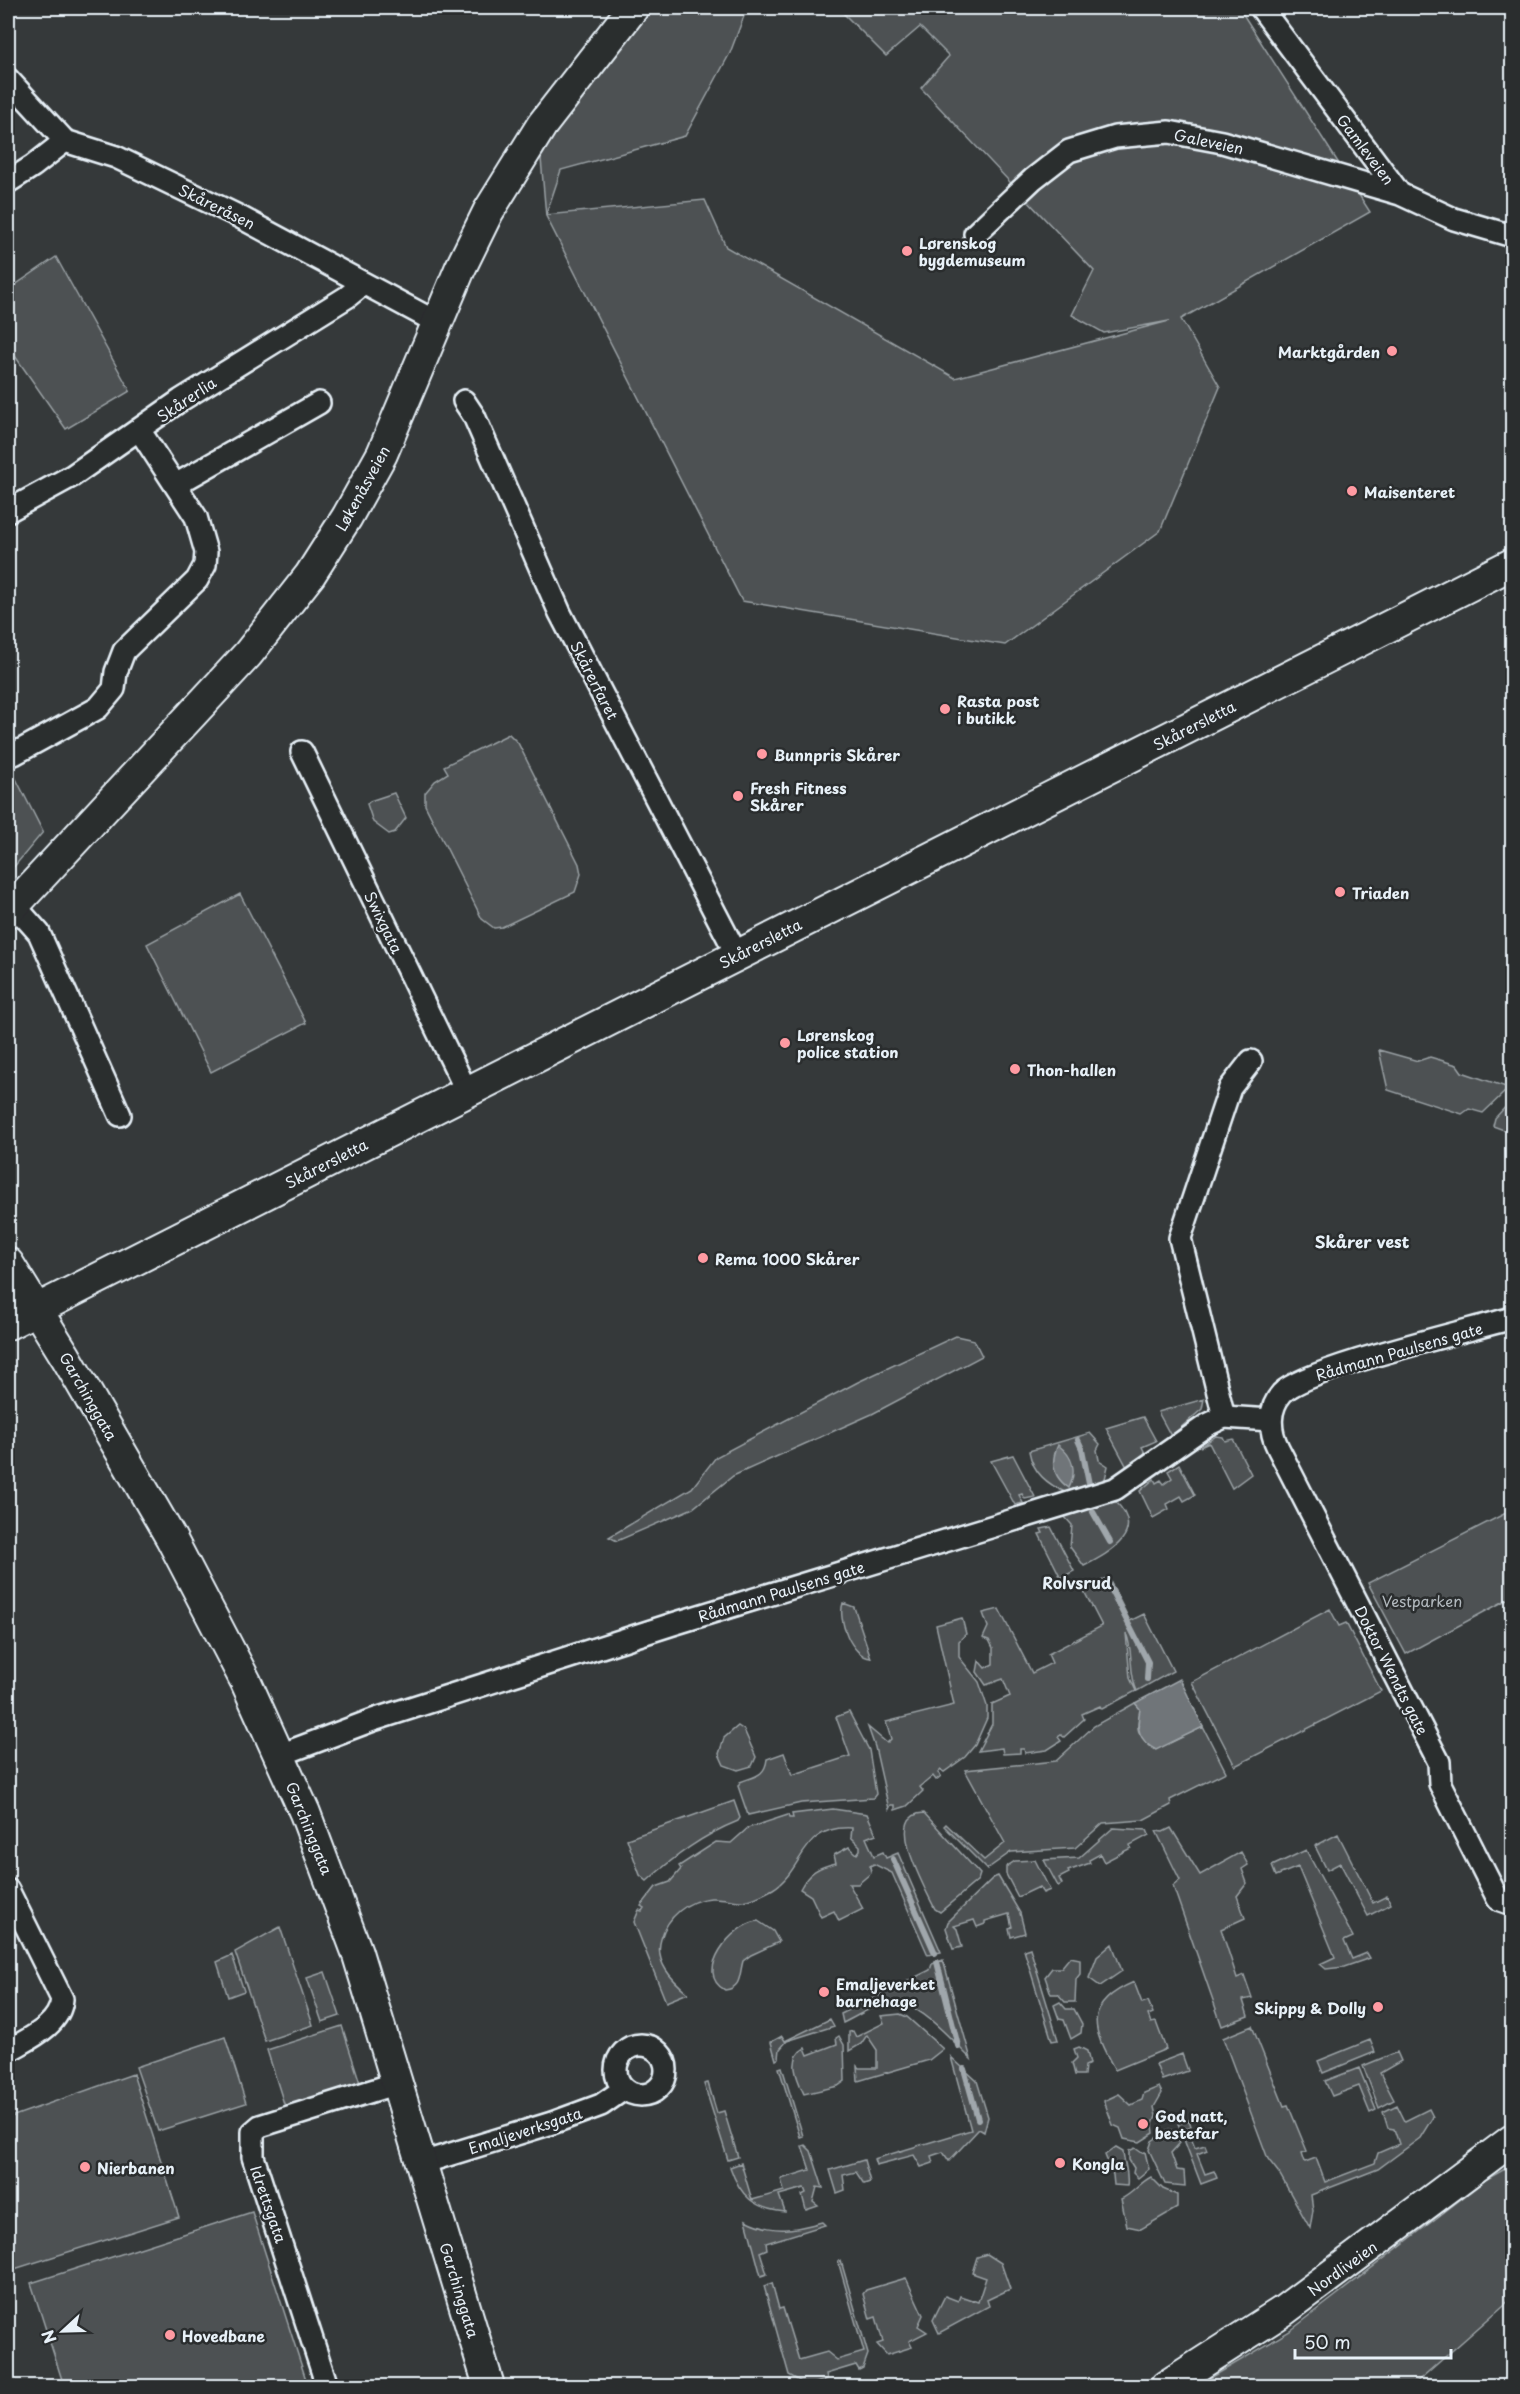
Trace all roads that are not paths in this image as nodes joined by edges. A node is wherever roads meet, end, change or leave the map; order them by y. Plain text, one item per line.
1 (633, 8) edge
2 (1261, 8) edge
3 (8, 79) edge
4 (64, 141) junction
5 (8, 182) edge
6 (1400, 194) junction
7 (975, 234) dead end
8 (1512, 236) edge
9 (363, 284) junction
10 (438, 322) junction
11 (464, 401) dead end
12 (319, 403) dead end
13 (140, 431) junction
14 (177, 484) junction
15 (8, 511) edge
16 (1512, 564) edge
17 (302, 752) dead end
18 (14, 754) dead end
19 (11, 909) edge
20 (737, 955) junction
21 (1251, 1061) dead end
22 (467, 1092) junction
23 (120, 1115) dead end
24 (8, 1263) edge
25 (37, 1310) junction
26 (1512, 1318) edge
27 (8, 1324) edge
28 (1224, 1417) junction
29 (1271, 1425) junction
30 (280, 1755) junction
31 (8, 1890) edge
32 (1512, 1904) edge
33 (8, 2051) edge
34 (397, 2083) junction
35 (624, 2090) dead end
36 (1512, 2140) edge
37 (422, 2163) junction
38 (327, 2386) edge
39 (489, 2386) edge
40 (1166, 2386) edge

1 - 10 street, Løkenåsveien
2 - 6 street, Gamleveien
3 - 4 street
4 - 5 street
4 - 9 street, Skåreråsen
6 - 7 street, Galeveien
6 - 8 street, Gamleveien
9 - 10 street, Skåreråsen
9 - 13 street, Skårerlia
10 - 19 street, Løkenåsveien
11 - 20 street, Skårerfaret
12 - 14 street
13 - 14 street
13 - 15 street, Skårerlia
14 - 18 street
16 - 20 street, Skårersletta
17 - 22 street, Swixgata
19 - 23 street
20 - 22 street, Skårersletta
21 - 28 street
22 - 25 street, Skårersletta
24 - 25 street
25 - 27 street, Skårersletta
25 - 30 street, Garchinggata
26 - 29 street, Rådmann Paulsens gate
28 - 29 street
28 - 30 street, Rådmann Paulsens gate
29 - 32 street, Doktor Wendts gate
30 - 34 street, Garchinggata
31 - 33 street
34 - 37 street, Garchinggata
34 - 38 street, Idrettsgata
35 - 37 street, Emaljeverksgata
36 - 40 street, Nordliveien
37 - 39 street, Garchinggata

